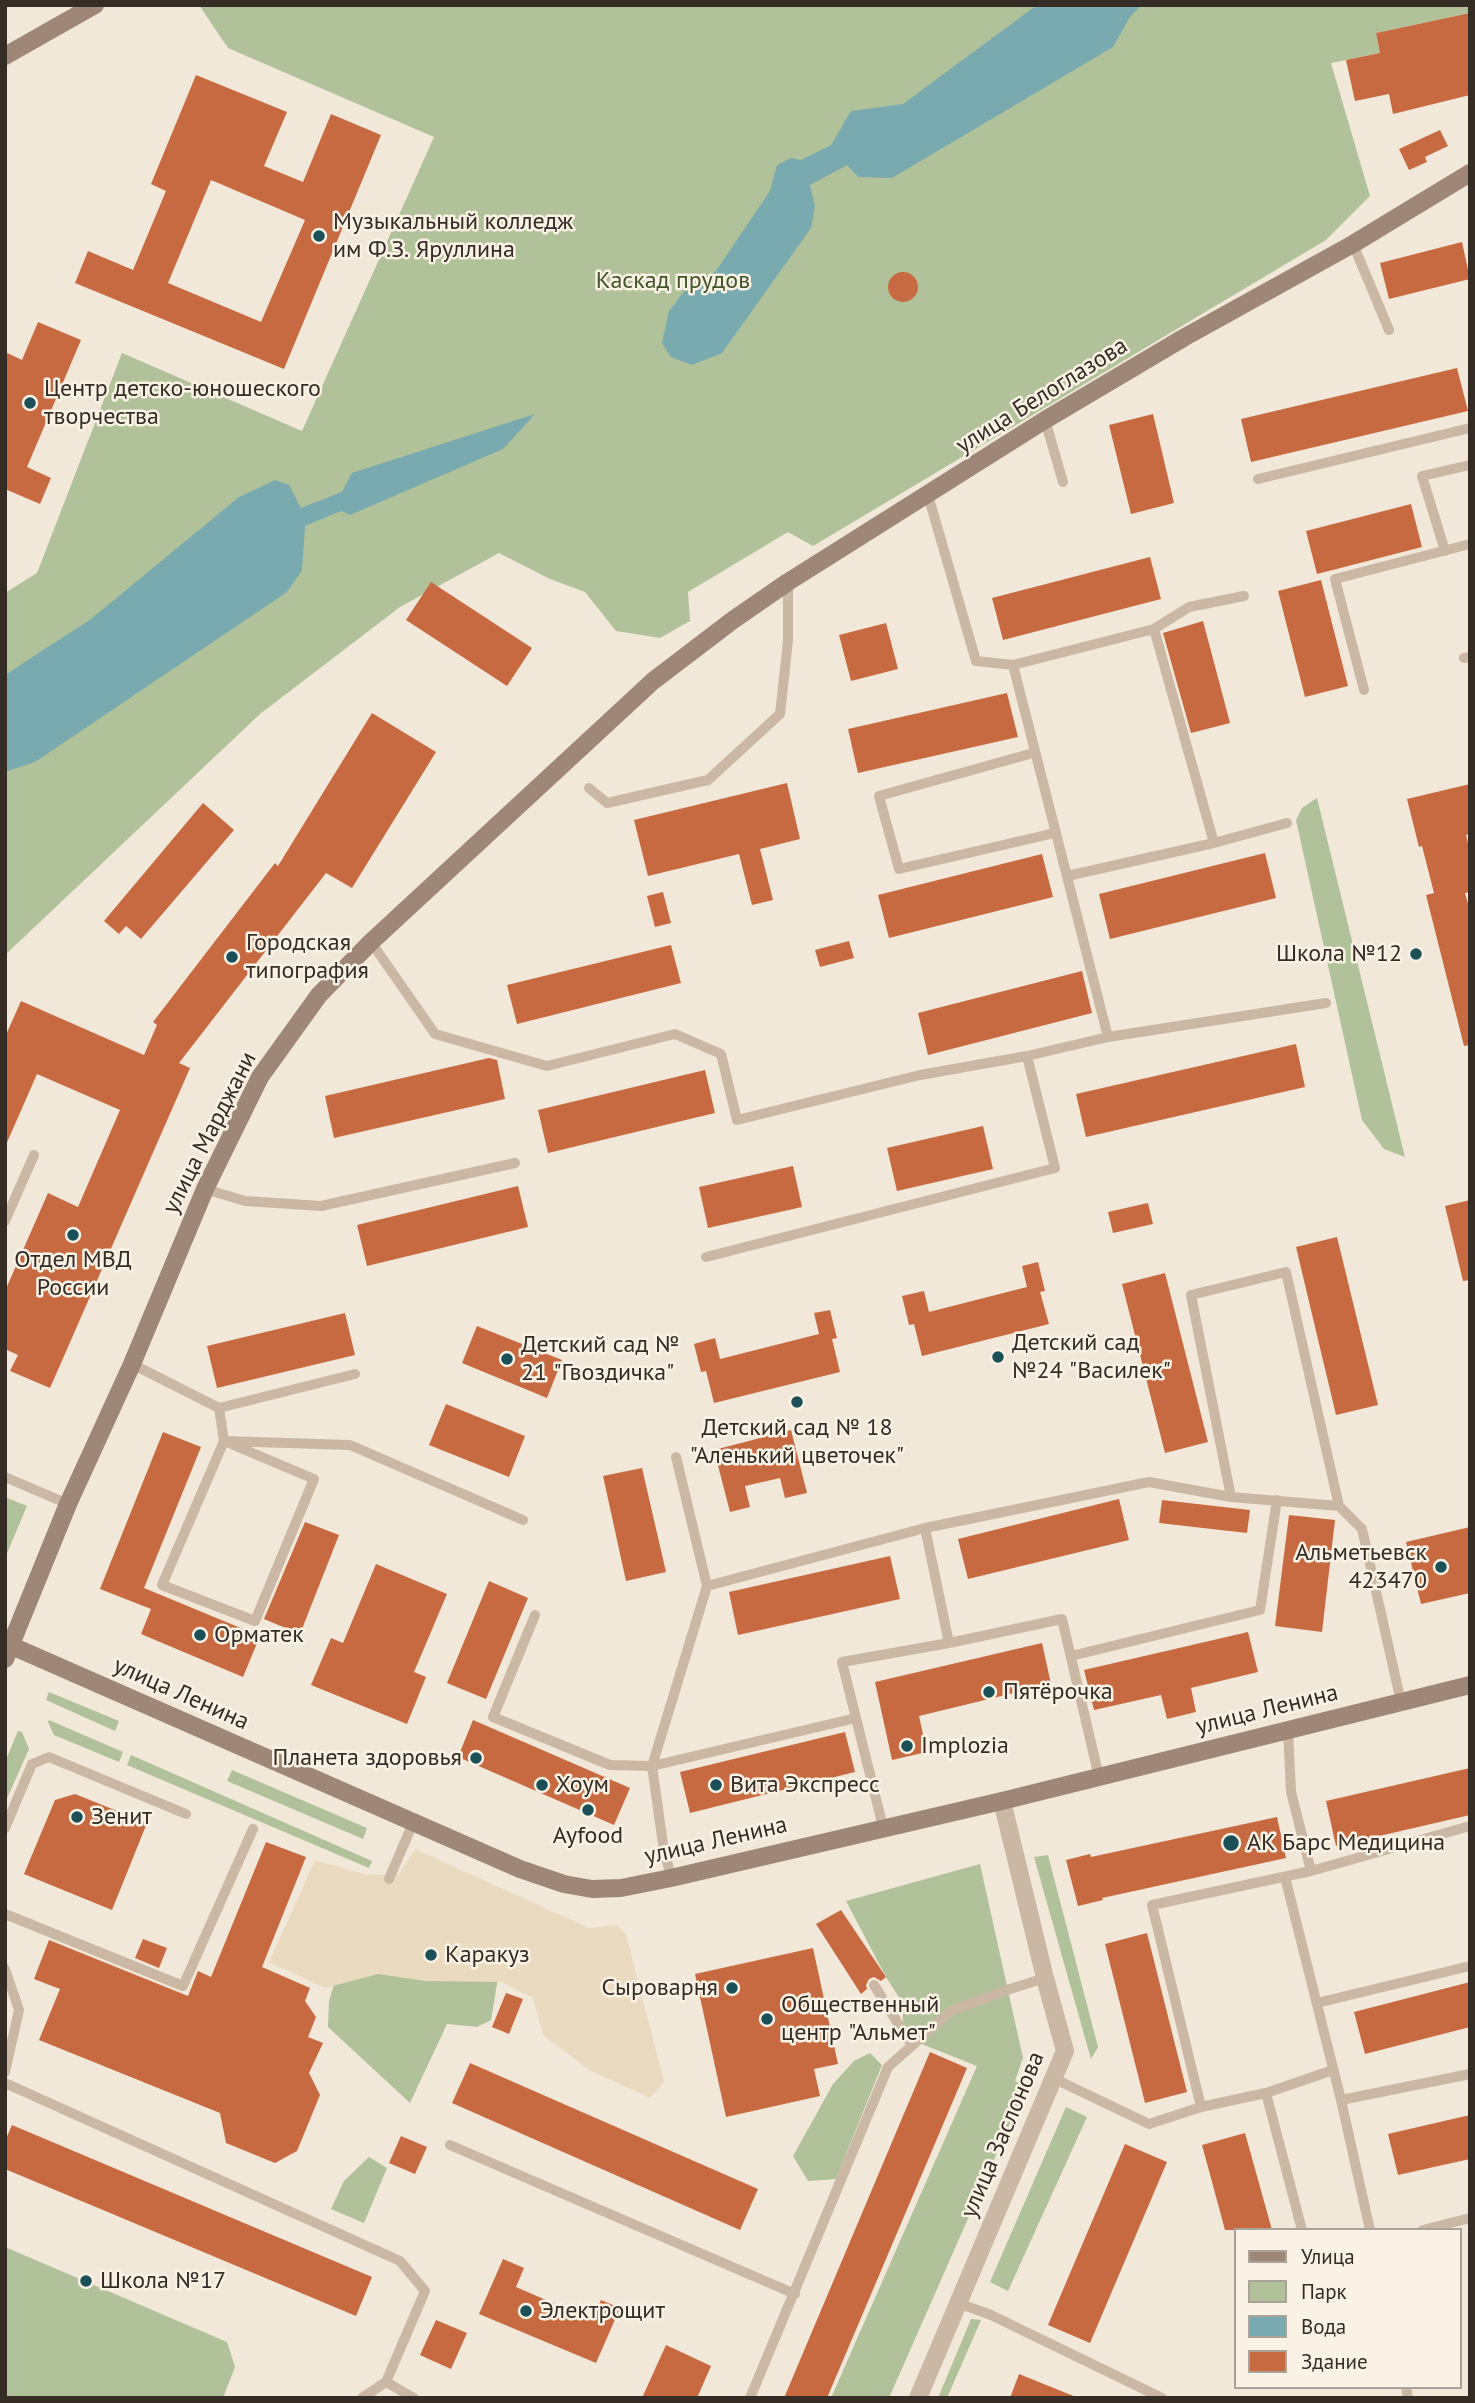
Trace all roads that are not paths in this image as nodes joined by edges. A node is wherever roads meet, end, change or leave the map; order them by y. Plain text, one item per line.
1 (95, 5) edge
2 (5, 56) edge
3 (1470, 173) edge
4 (1353, 244) junction
5 (1389, 330) dead end
6 (1045, 420) junction
7 (1470, 428) edge
8 (1470, 465) edge
9 (1258, 480) dead end
10 (1063, 482) dead end
11 (928, 495) junction
12 (1470, 544) edge
13 (1445, 551) junction
14 (788, 582) junction
15 (1244, 596) dead end
16 (1154, 629) junction
17 (1013, 666) junction
18 (653, 681) joint
19 (1364, 690) dead end
20 (1033, 753) junction
21 (589, 789) dead end
22 (1287, 823) dead end
23 (1055, 833) junction
24 (1214, 843) junction
25 (1067, 876) junction
26 (371, 942) junction
27 (1326, 1003) dead end
28 (1108, 1037) junction
29 (1027, 1056) junction
30 (34, 1155) dead end
31 (515, 1163) dead end
32 (205, 1189) junction
33 (5, 1221) edge
34 (706, 1257) dead end
35 (132, 1364) junction
36 (355, 1374) dead end
37 (219, 1408) junction
38 (224, 1441) junction
39 (676, 1457) dead end
40 (5, 1477) edge
41 (1231, 1497) junction
42 (1276, 1500) junction
43 (68, 1504) junction
44 (1339, 1506) junction
45 (523, 1520) dead end
46 (925, 1528) junction
47 (707, 1587) junction
48 (535, 1615) dead end
49 (949, 1643) junction
50 (7, 1649) edge
51 (1071, 1656) junction
52 (1470, 1685) edge
53 (1401, 1702) junction
54 (856, 1718) junction
55 (1288, 1730) junction
56 (652, 1766) junction
57 (1099, 1777) junction
58 (1002, 1801) junction
59 (186, 1814) dead end
60 (413, 1823) junction
61 (1470, 1826) edge
62 (883, 1828) junction
63 (5, 1829) edge
64 (253, 1829) dead end
65 (1311, 1871) junction
66 (1285, 1877) junction
67 (671, 1878) junction
68 (389, 1879) dead end
69 (5, 1914) edge
70 (1470, 1966) edge
71 (5, 1969) edge
72 (1045, 1978) junction
73 (874, 1985) dead end
74 (1317, 2003) junction
75 (912, 2046) junction
76 (1333, 2070) junction
77 (5, 2073) edge
78 (1470, 2074) edge
79 (1055, 2079) junction
80 (5, 2083) edge
81 (1266, 2093) junction
82 (1341, 2100) junction
83 (1201, 2107) junction
84 (450, 2145) dead end
85 (1470, 2218) edge
86 (1301, 2228) edge
87 (1370, 2228) edge
88 (1431, 2228) edge
89 (795, 2294) junction
90 (958, 2303) junction
91 (386, 2382) junction
92 (362, 2398) edge
93 (414, 2398) edge
94 (750, 2398) edge
95 (918, 2398) edge
96 (1162, 2398) edge

1 - 2 street
3 - 4 street, улица Белоглазова
4 - 5 lane
4 - 6 street, улица Белоглазова
6 - 10 lane
6 - 11 street, улица Белоглазова
7 - 9 lane
8 - 13 lane
11 - 14 street, улица Белоглазова
11 - 17 lane
12 - 13 lane
13 - 19 lane
14 - 18 street, улица Белоглазова
14 - 21 lane
15 - 16 lane
16 - 17 lane
16 - 24 lane
17 - 20 lane
18 - 26 street, улица Марджани
20 - 23 lane
20 - 23 lane
22 - 24 lane
23 - 25 lane
24 - 25 lane
25 - 28 lane
26 - 29 lane
26 - 32 street, улица Марджани
27 - 28 lane
28 - 29 lane
29 - 34 lane
30 - 33 lane
31 - 32 lane
32 - 35 street, улица Марджани
35 - 37 lane
35 - 43 street, улица Марджани
36 - 37 lane
37 - 38 lane
38 - 38 lane
38 - 45 lane
39 - 47 lane
40 - 43 lane
41 - 42 lane
41 - 44 lane
41 - 46 lane
42 - 44 lane
42 - 51 lane
43 - 50 street, улица Марджани
44 - 53 lane
46 - 47 lane
46 - 49 lane
47 - 56 lane
48 - 56 lane
49 - 51 lane
49 - 54 lane
50 - 60 street, улица Ленина
51 - 57 lane
52 - 53 street, улица Ленина
53 - 55 street, улица Ленина
54 - 56 lane
54 - 62 lane
55 - 57 street, улица Ленина
55 - 65 lane
56 - 67 lane
57 - 58 street, улица Ленина
58 - 62 street, улица Ленина
58 - 72 street, улица Заслонова
59 - 63 lane
60 - 67 street, улица Ленина
60 - 68 lane
61 - 65 lane
62 - 67 street, улица Ленина
64 - 69 lane
65 - 66 lane
66 - 74 lane
66 - 83 lane
70 - 74 lane
71 - 77 lane
72 - 75 lane
72 - 79 street, улица Заслонова
73 - 75 lane
74 - 76 lane
75 - 89 lane
76 - 81 lane
76 - 82 lane
78 - 82 lane
79 - 83 lane
79 - 90 street, улица Заслонова
80 - 91 lane
81 - 83 lane
81 - 86 lane
82 - 87 lane
84 - 89 lane
85 - 88 lane
89 - 94 lane
90 - 95 street, улица Заслонова
90 - 96 lane
91 - 92 lane
91 - 93 lane

